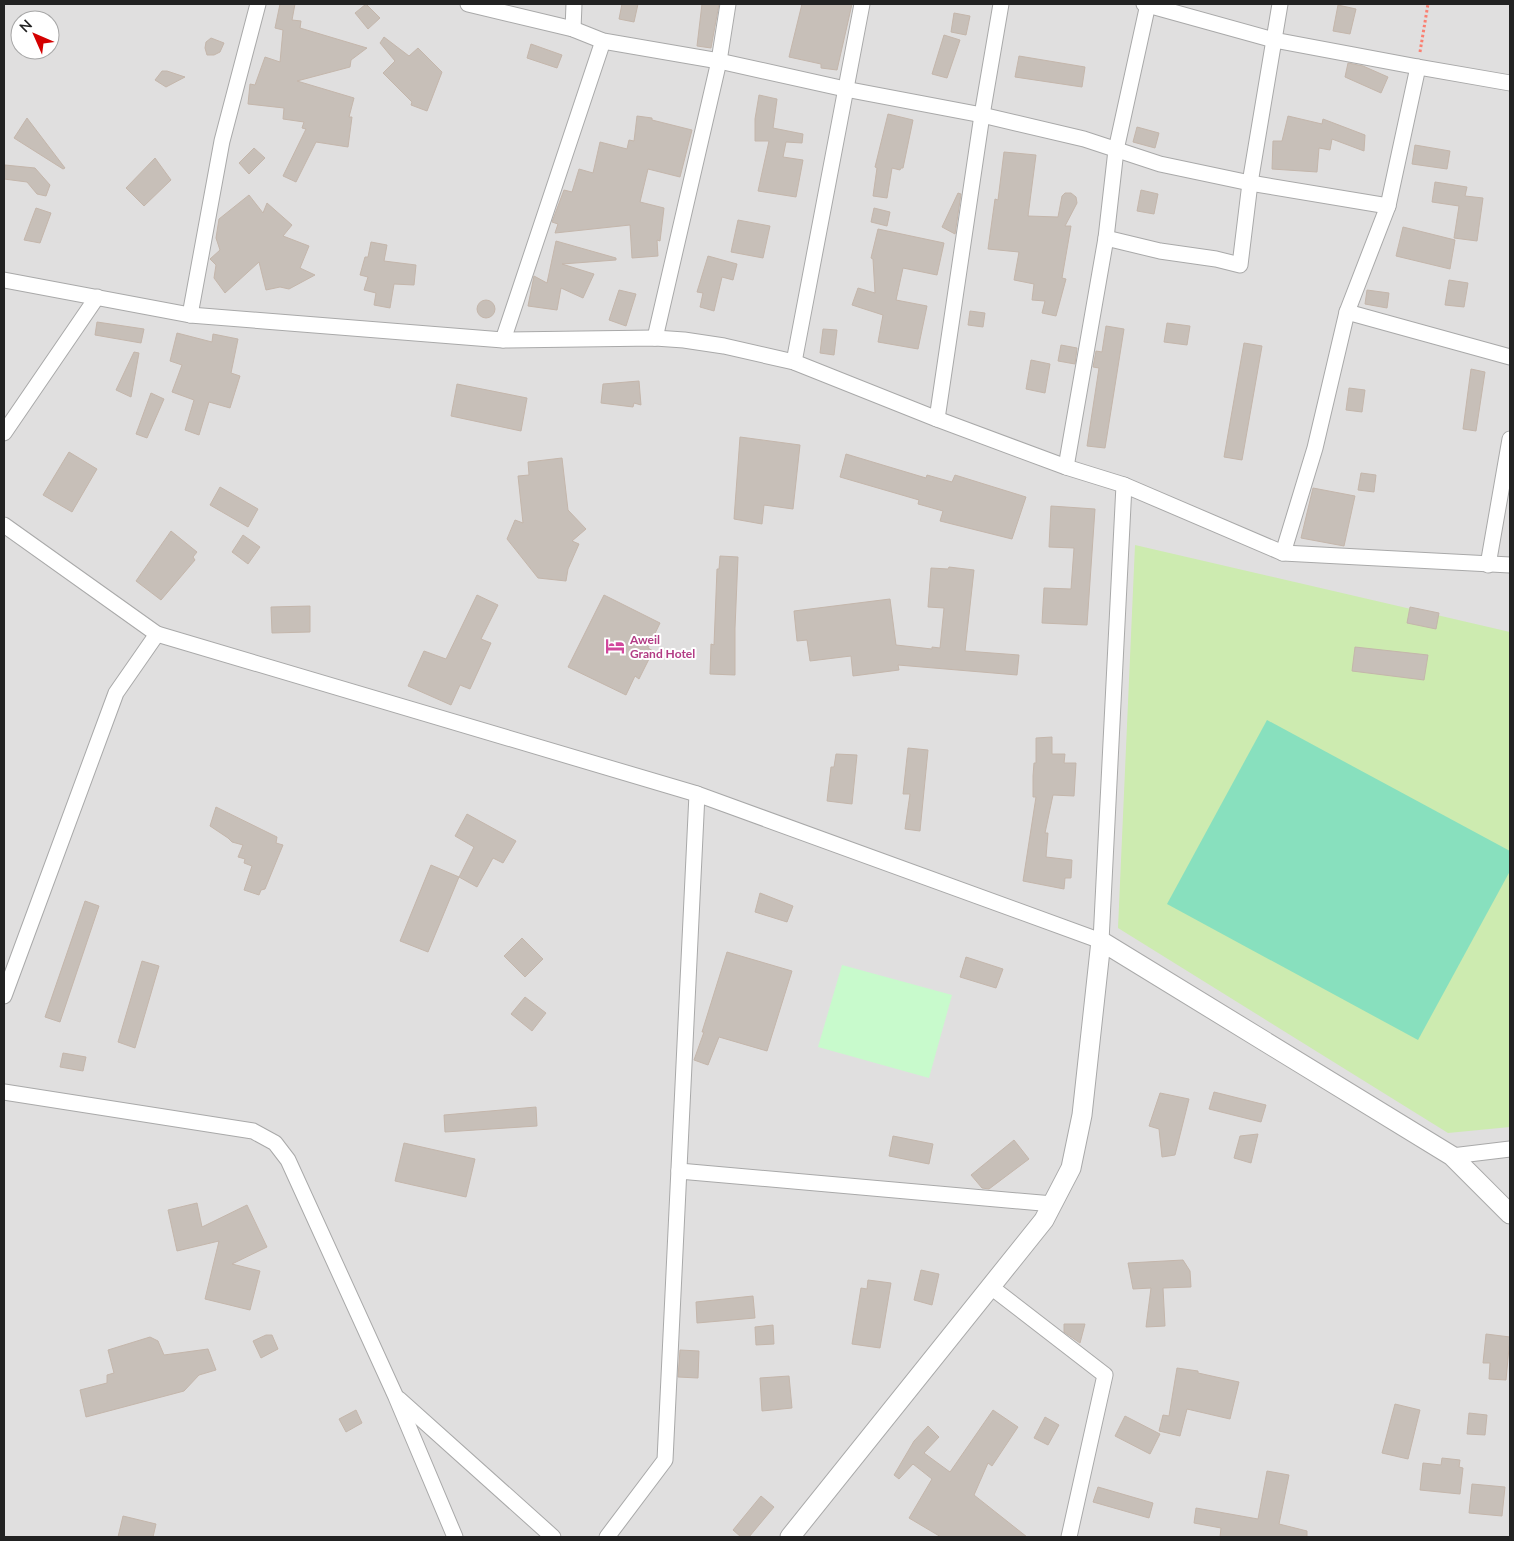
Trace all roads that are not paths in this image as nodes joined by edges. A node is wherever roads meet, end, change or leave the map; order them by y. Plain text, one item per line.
1 (258, 4) edge
2 (468, 4) edge
3 (574, 4) edge
4 (728, 4) edge
5 (862, 4) edge
6 (1001, 4) edge
7 (1147, 4) edge
8 (1280, 4) edge
9 (573, 30) junction
10 (1274, 40) junction
11 (603, 41) junction
12 (719, 61) junction
13 (1418, 67) junction
14 (1510, 82) edge
15 (845, 89) junction
16 (982, 115) junction
17 (1116, 150) junction
18 (1250, 183) junction
19 (1388, 206) junction
20 (1106, 238) junction
21 (4, 280) edge
22 (97, 298) junction
23 (1347, 312) junction
24 (190, 315) junction
25 (655, 338) junction
26 (503, 340) junction
27 (1510, 357) edge
28 (794, 362) junction
29 (937, 420) junction
30 (4, 433) edge
31 (1510, 439) edge
32 (1066, 467) junction
33 (1124, 485) junction
34 (4, 525) edge
35 (1283, 553) junction
36 (1488, 565) junction
37 (1510, 565) edge
38 (157, 634) junction
39 (697, 794) junction
40 (1101, 941) junction
41 (4, 996) edge
42 (4, 1092) edge
43 (1510, 1149) edge
44 (1452, 1156) junction
45 (679, 1171) junction
46 (1053, 1204) junction
47 (1510, 1214) edge
48 (991, 1287) junction
49 (396, 1397) junction
50 (456, 1537) edge
51 (553, 1537) edge
52 (607, 1537) edge
53 (790, 1537) edge
54 (1068, 1537) edge

1 - 24 street
2 - 9 street
3 - 9 street
4 - 12 street
5 - 15 street
6 - 16 street
7 - 10 street
7 - 17 street
8 - 10 street
9 - 11 street
10 - 13 street
10 - 18 street
11 - 12 street
11 - 26 street
12 - 15 street
12 - 25 street
13 - 14 street
13 - 19 street
15 - 16 street
15 - 28 street
16 - 17 street
16 - 29 street
17 - 18 street
17 - 20 street
18 - 19 street
18 - 20 street
19 - 23 street
20 - 32 street
21 - 22 street
22 - 24 street
22 - 30 street
23 - 27 street
23 - 35 street
24 - 26 street
25 - 26 street
25 - 28 street
28 - 29 street
29 - 32 street
31 - 36 street
32 - 33 street
33 - 35 street
33 - 40 street
34 - 38 street
35 - 36 street
36 - 37 street
38 - 39 street
38 - 41 street
39 - 40 street
39 - 45 street
40 - 44 street
40 - 46 street
42 - 49 street
43 - 44 street
44 - 47 street
45 - 46 street
45 - 52 street
46 - 48 street
48 - 53 street
48 - 54 street
49 - 50 street
49 - 51 street

